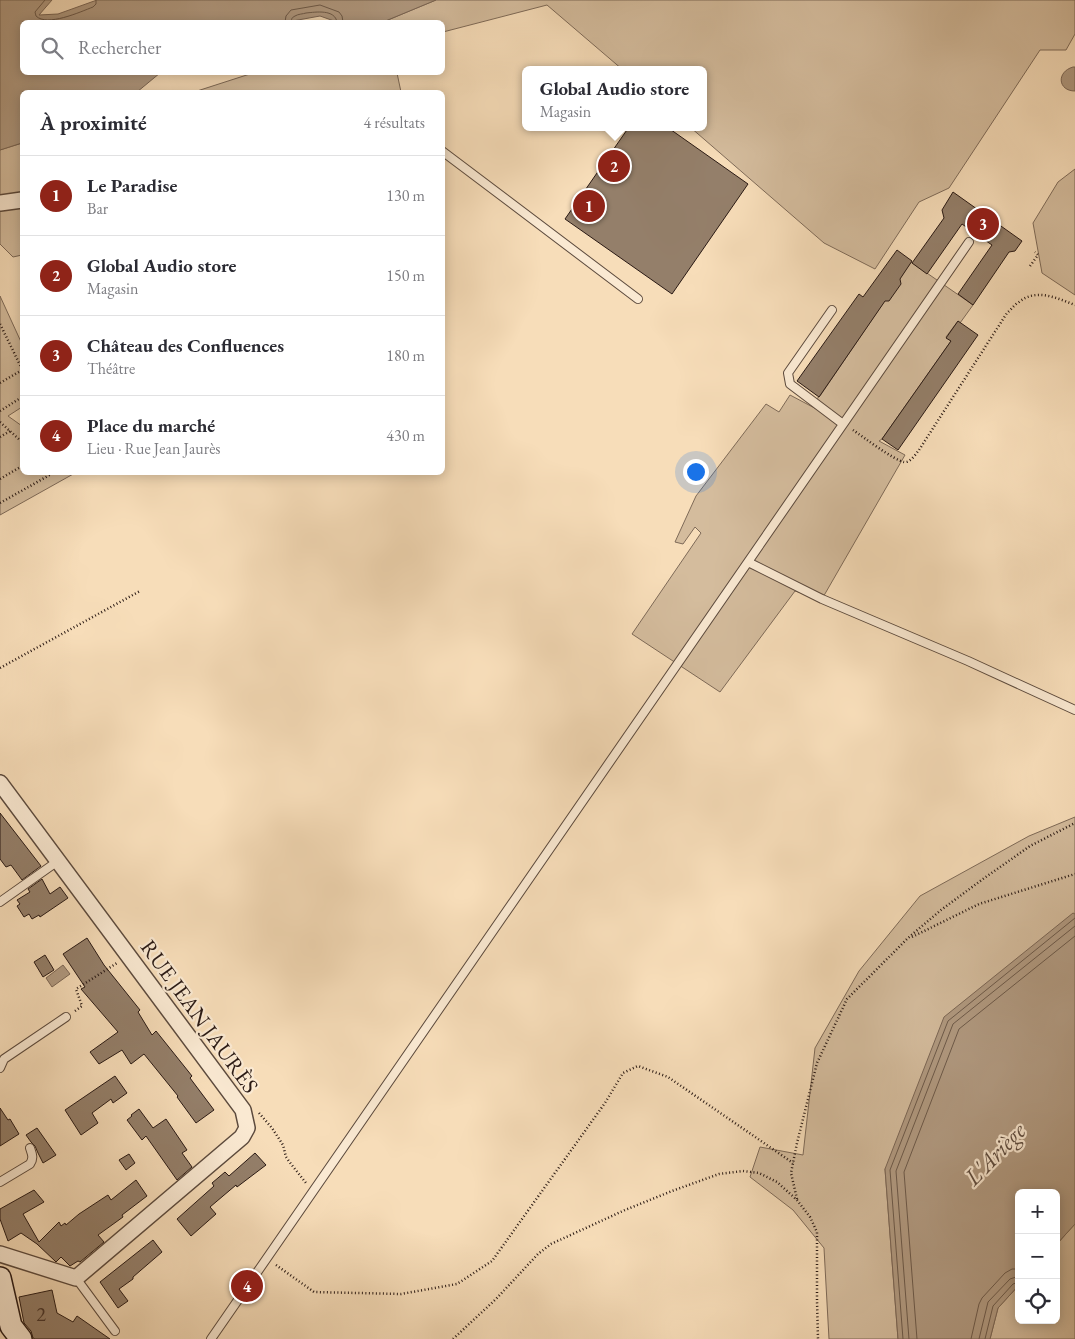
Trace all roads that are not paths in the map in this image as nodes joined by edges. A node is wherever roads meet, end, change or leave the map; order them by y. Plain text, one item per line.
1 (445, 153) edge
2 (20, 200) edge
3 (0, 203) edge
4 (969, 242) dead end
5 (638, 299) dead end
6 (832, 310) dead end
7 (843, 424) junction
8 (748, 562) junction
9 (1075, 710) edge
10 (0, 783) edge
11 (58, 861) junction
12 (0, 902) edge
13 (66, 1017) road end
14 (0, 1068) edge
15 (30, 1148) dead end
16 (0, 1182) edge
17 (0, 1254) edge
18 (0, 1278) edge
19 (76, 1278) junction
20 (115, 1331) dead end
21 (21, 1339) edge
22 (211, 1339) edge

1 - 5 lane
2 - 3 street
4 - 7 lane
6 - 7 lane
7 - 8 lane
8 - 9 lane
8 - 22 lane
10 - 11 street, RUE JEAN JAURÈS
11 - 12 lane
11 - 19 street, RUE JEAN JAURÈS
13 - 14 lane
15 - 16 lane
17 - 19 street
18 - 21 main road
19 - 20 lane

